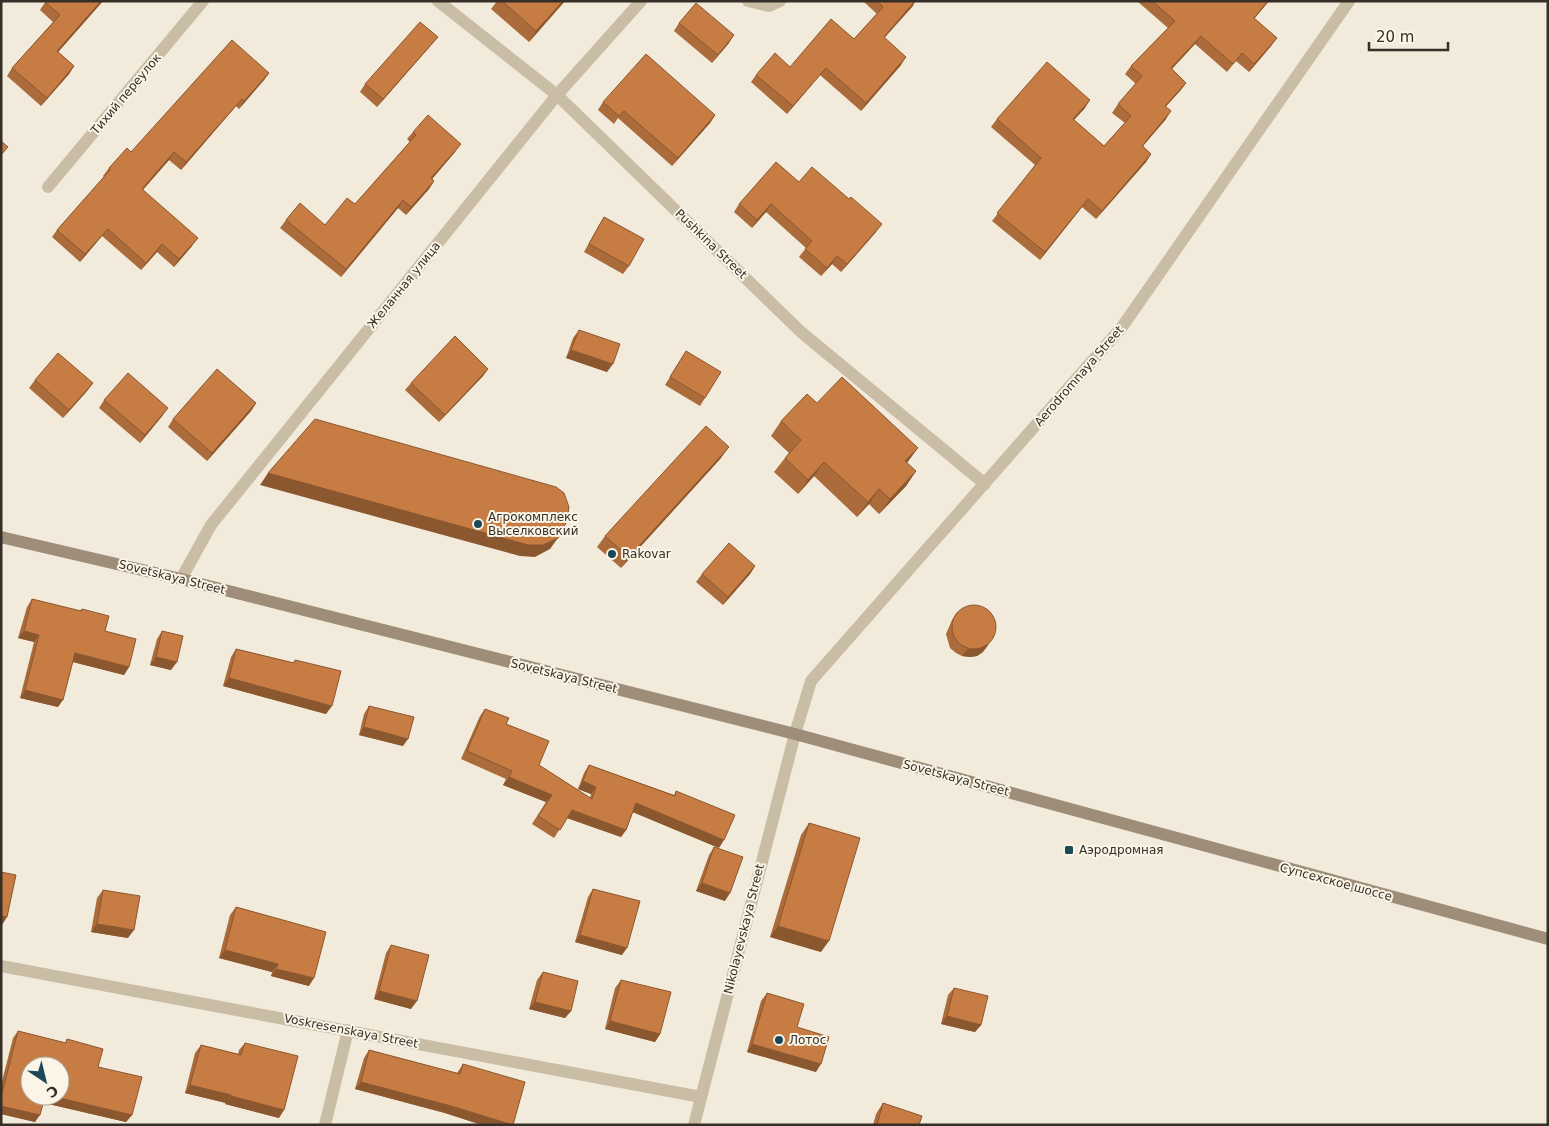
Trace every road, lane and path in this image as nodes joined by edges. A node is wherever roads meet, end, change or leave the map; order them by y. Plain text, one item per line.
1 (203, 1) edge
2 (438, 1) edge
3 (640, 1) edge
4 (748, 1) edge
5 (780, 1) edge
6 (1349, 1) edge
7 (557, 95) junction
8 (48, 187) dead end
9 (985, 484) junction
10 (1, 537) edge
11 (181, 579) junction
12 (794, 734) junction
13 (1125, 824) joint
14 (1548, 939) edge
15 (1, 966) edge
16 (348, 1030) junction
17 (701, 1098) junction
18 (325, 1125) edge
19 (694, 1125) edge

1 - 8 street, Тихий переулок
2 - 7 street, Pushkina Street
3 - 7 street, Желанная улица
4 - 5 street
6 - 9 street, Aerodromnaya Street
7 - 9 street, Pushkina Street
7 - 11 street, Желанная улица
9 - 12 street, Aerodromnaya Street
10 - 11 main road, Sovetskaya Street
11 - 12 main road, Sovetskaya Street
12 - 13 main road, Sovetskaya Street
12 - 17 street, Nikolayevskaya Street
13 - 14 main road, Супсехское шоссе
15 - 16 street, Voskresenskaya Street
16 - 17 street, Voskresenskaya Street
16 - 18 street
17 - 19 street, Nikolayevskaya Street

